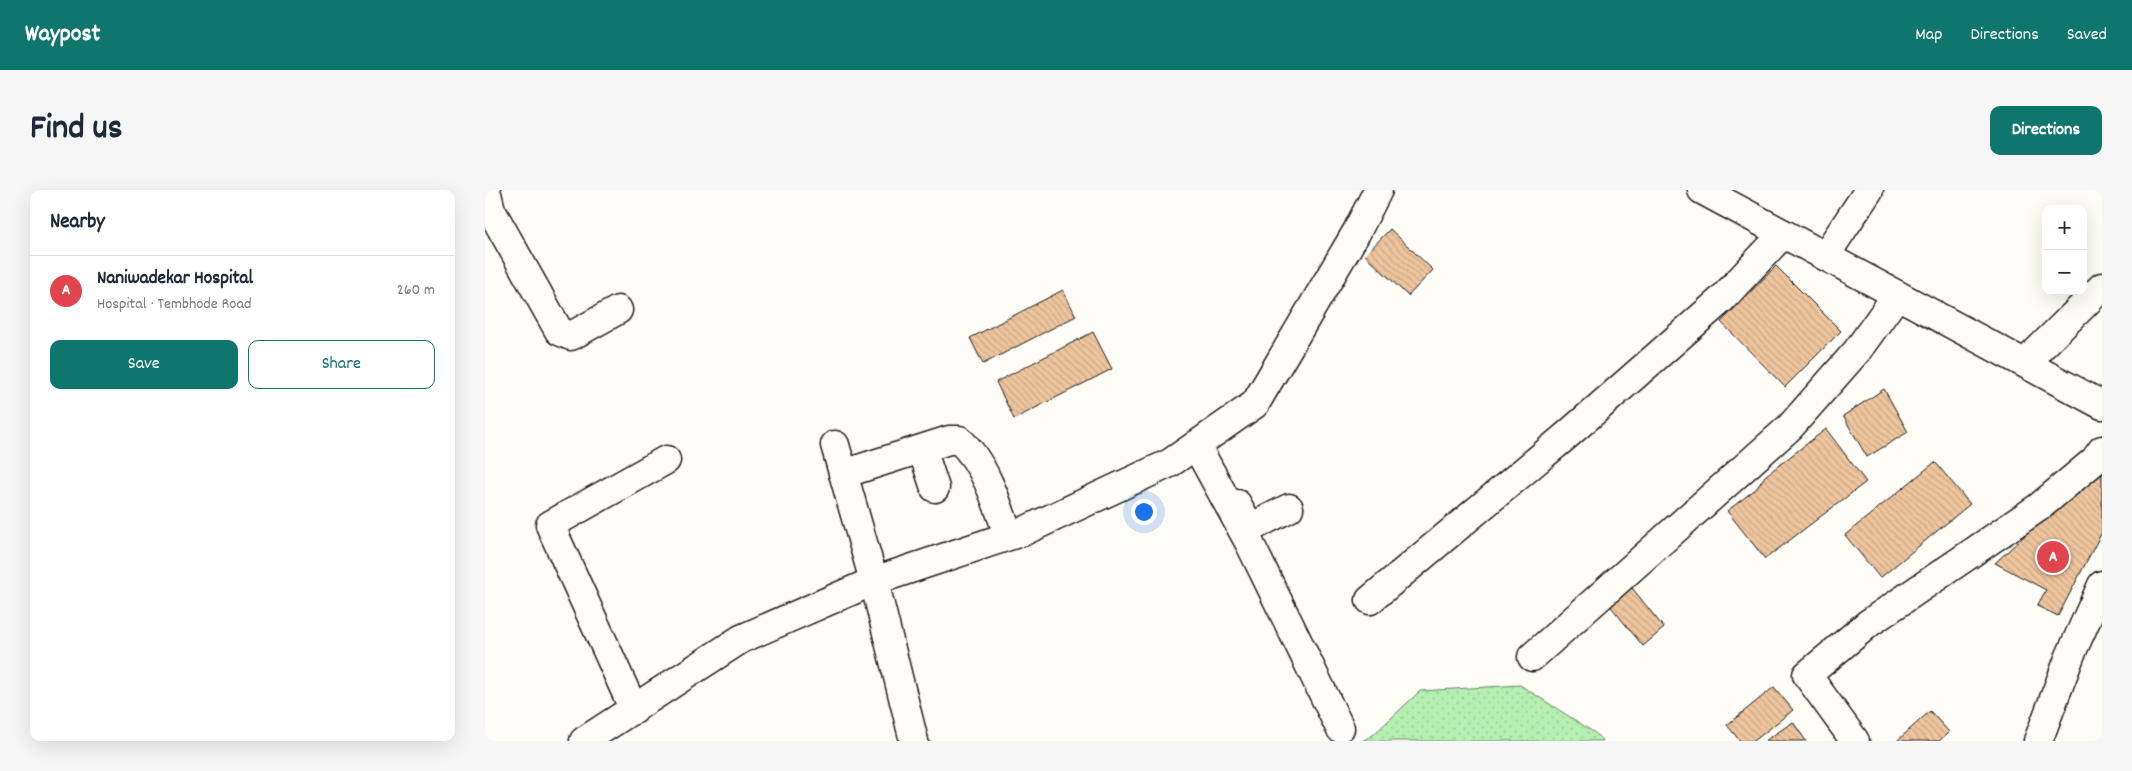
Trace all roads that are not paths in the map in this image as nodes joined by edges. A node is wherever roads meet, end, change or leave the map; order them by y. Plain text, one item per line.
1 (486, 190) edge
2 (1379, 190) edge
3 (1702, 190) edge
4 (1869, 190) edge
5 (1783, 234) junction
6 (1825, 256) junction
7 (2102, 287) edge
8 (1897, 295) junction
9 (618, 310) dead end
10 (2025, 363) junction
11 (2102, 405) edge
12 (1199, 443) junction
13 (835, 446) dead end
14 (921, 448) junction
15 (2102, 450) edge
16 (666, 460) dead end
17 (843, 474) junction
18 (935, 488) dead end
19 (1289, 508) dead end
20 (1009, 535) junction
21 (874, 581) junction
22 (2102, 585) edge
23 (1370, 600) dead end
24 (1532, 657) dead end
25 (634, 710) junction
26 (1341, 728) dead end
27 (584, 741) edge
28 (914, 741) edge
29 (1855, 741) edge
30 (2038, 741) edge

1 - 9 street
2 - 12 street
3 - 5 street
4 - 6 street
5 - 6 street
5 - 23 street
6 - 8 street
7 - 10 street
8 - 10 street
8 - 24 street
10 - 11 street
12 - 19 street
12 - 20 street
12 - 26 street
13 - 17 street
14 - 17 street
14 - 18 street
14 - 20 street
15 - 29 street
16 - 25 street
17 - 21 street
20 - 21 street
21 - 25 street
21 - 28 street
22 - 30 street
25 - 27 street

